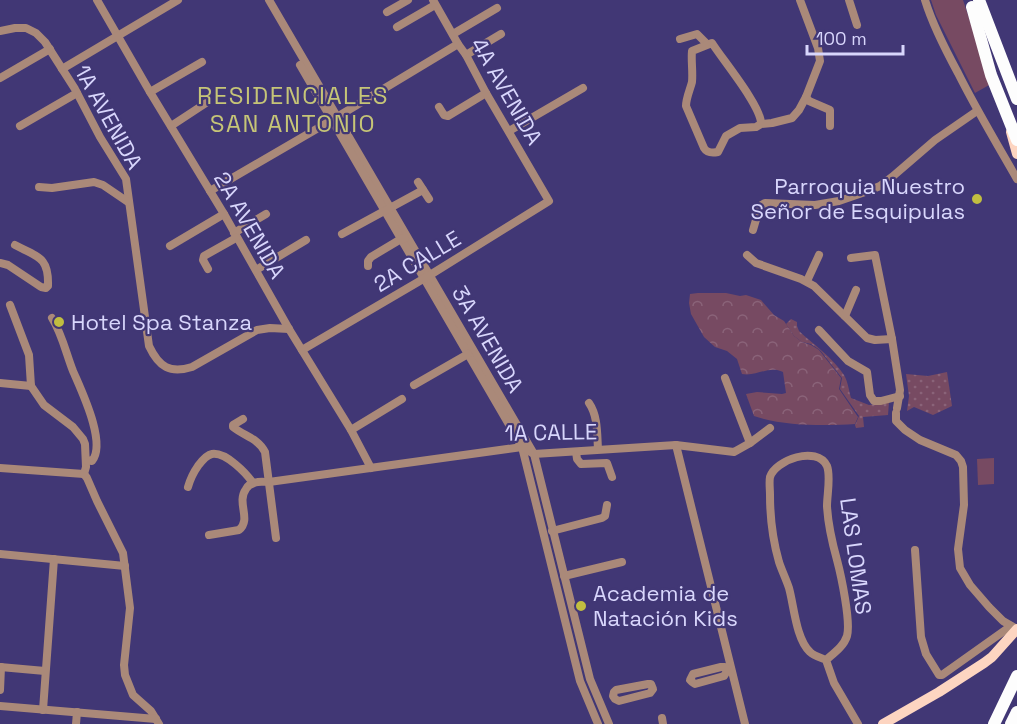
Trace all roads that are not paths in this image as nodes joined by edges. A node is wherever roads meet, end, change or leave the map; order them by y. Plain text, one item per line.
1 (97, 0) edge
2 (178, 0) edge
3 (262, 0) edge
4 (269, 0) edge
5 (408, 0) edge
6 (800, 0) edge
7 (849, 0) edge
8 (925, 0) edge
9 (434, 2) edge
10 (497, 8) dead end
11 (976, 8) edge
12 (387, 12) dead end
13 (857, 25) dead end
14 (397, 27) dead end
15 (0, 31) edge
16 (453, 34) junction
17 (501, 34) dead end
18 (118, 35) junction
19 (680, 39) dead end
20 (993, 39) junction
21 (458, 44) junction
22 (707, 44) junction
23 (50, 49) junction
24 (466, 55) junction
25 (202, 62) dead end
26 (62, 69) junction
27 (0, 78) edge
28 (1017, 83) edge
29 (584, 88) dead end
30 (150, 92) junction
31 (77, 93) junction
32 (486, 93) junction
33 (807, 97) junction
34 (1017, 99) edge
35 (206, 103) dead end
36 (439, 107) dead end
37 (977, 111) junction
38 (335, 118) junction
39 (1012, 119) edge
40 (761, 124) junction
41 (20, 126) dead end
42 (171, 126) junction
43 (830, 126) dead end
44 (508, 131) junction
45 (1017, 140) edge
46 (1017, 154) edge
47 (1017, 179) edge
48 (418, 182) dead end
49 (39, 187) dead end
50 (423, 190) junction
51 (210, 191) junction
52 (429, 199) dead end
53 (549, 201) joint
54 (128, 202) junction
55 (387, 209) junction
56 (224, 214) junction
57 (266, 214) dead end
58 (753, 230) dead end
59 (342, 234) dead end
60 (235, 235) junction
61 (405, 239) junction
62 (306, 240) dead end
63 (15, 245) dead end
64 (170, 246) dead end
65 (747, 255) dead end
66 (819, 255) dead end
67 (851, 258) dead end
68 (0, 262) edge
69 (368, 266) dead end
70 (208, 269) dead end
71 (256, 270) junction
72 (427, 277) junction
73 (807, 281) junction
74 (856, 290) dead end
75 (10, 305) dead end
76 (844, 316) junction
77 (52, 318) dead end
78 (289, 329) junction
79 (819, 330) dead end
80 (892, 339) junction
81 (302, 350) junction
82 (468, 354) junction
83 (725, 378) dead end
84 (0, 383) edge
85 (414, 385) dead end
86 (31, 386) junction
87 (900, 396) junction
88 (402, 399) dead end
89 (589, 403) dead end
90 (243, 419) dead end
91 (770, 428) dead end
92 (515, 429) junction
93 (351, 430) junction
94 (750, 443) junction
95 (676, 445) junction
96 (522, 447) junction
97 (598, 449) junction
98 (576, 452) junction
99 (534, 454) junction
100 (86, 460) junction
101 (0, 468) edge
102 (371, 468) junction
103 (84, 474) junction
104 (612, 477) dead end
105 (269, 482) junction
106 (253, 483) junction
107 (188, 488) dead end
108 (607, 505) dead end
109 (552, 531) junction
110 (209, 535) dead end
111 (276, 538) dead end
112 (915, 550) dead end
113 (0, 554) edge
114 (54, 559) junction
115 (622, 562) dead end
116 (125, 566) junction
117 (564, 576) junction
118 (1015, 628) edge
119 (826, 660) junction
120 (1, 667) edge
121 (45, 671) junction
122 (1017, 676) edge
123 (0, 690) edge
124 (1017, 693) edge
125 (613, 696) dead end
126 (599, 701) junction
127 (0, 706) edge
128 (43, 710) junction
129 (76, 712) junction
130 (1017, 712) edge
131 (158, 721) edge
132 (76, 724) edge
133 (598, 724) edge
134 (609, 724) edge
135 (745, 724) edge
136 (858, 724) edge
137 (883, 724) edge
138 (994, 724) edge
139 (1001, 724) edge
140 (1011, 724) edge

1 - 18 street, 2A AVENIDA
2 - 18 street
3 - 38 street, 3A AVENIDA
4 - 38 street, 3A AVENIDA
5 - 12 street
6 - 33 street
7 - 13 street
8 - 37 street
9 - 14 street
9 - 16 street, 4A AVENIDA
10 - 16 street
11 - 20 highway
11 - 39 highway
15 - 23 street, 1A AVENIDA
16 - 21 street, 4A AVENIDA
17 - 24 street
18 - 26 street
18 - 30 street, 2A AVENIDA
19 - 22 street
20 - 28 highway
20 - 34 highway
21 - 24 street, 4A AVENIDA
21 - 38 street
22 - 40 street
22 - 40 street
23 - 26 street, 1A AVENIDA
23 - 27 street
24 - 32 street, 4A AVENIDA
25 - 30 street
26 - 31 street, 1A AVENIDA
29 - 44 street
30 - 42 street, 2A AVENIDA
31 - 41 street
31 - 54 street, 1A AVENIDA
32 - 36 street
32 - 44 street, 4A AVENIDA
33 - 40 street
33 - 43 street
35 - 42 street
37 - 47 street
37 - 58 street
38 - 51 street
38 - 55 street, 3A AVENIDA
39 - 45 highway
39 - 46 main road
42 - 51 street, 2A AVENIDA
44 - 53 street, 4A AVENIDA
48 - 50 street
49 - 54 street
50 - 52 street
50 - 55 street
51 - 56 street, 2A AVENIDA
53 - 72 street, 2A CALLE
54 - 78 street, 1A AVENIDA
55 - 59 street
55 - 61 street, 3A AVENIDA
56 - 60 street, 2A AVENIDA
56 - 64 street
57 - 60 street
60 - 70 street
60 - 71 street, 2A AVENIDA
61 - 69 street
61 - 72 street, 3A AVENIDA
62 - 71 street
63 - 68 street
65 - 73 street
66 - 73 street
67 - 80 street
71 - 78 street, 2A AVENIDA
72 - 81 street, 2A CALLE
72 - 82 street, 3A AVENIDA
72 - 92 street, 3A AVENIDA
73 - 76 street
74 - 76 street
75 - 86 street
76 - 80 street
77 - 100 street
78 - 81 street, 2A AVENIDA
79 - 87 street
80 - 87 street
81 - 93 street, 2A AVENIDA
82 - 85 street
82 - 92 street, 3A AVENIDA
83 - 94 street
84 - 86 street
86 - 100 street
87 - 118 street
88 - 93 street
89 - 97 street
90 - 105 street
91 - 94 street, 1A CALLE
92 - 96 street, 3A AVENIDA
92 - 99 street, 3A AVENIDA
93 - 102 street, 2A AVENIDA
94 - 95 street, 1A CALLE
95 - 97 street, 1A CALLE
95 - 135 street
96 - 99 street, 1A CALLE
96 - 102 street, 1A CALLE
96 - 133 street, 3A AVENIDA
97 - 98 street, 1A CALLE
98 - 99 street, 1A CALLE
98 - 104 street
99 - 109 street, 3A AVENIDA
100 - 103 street
101 - 103 street
102 - 105 street, 1A CALLE
103 - 116 street
105 - 106 street, 1A CALLE
105 - 111 street
106 - 107 street
106 - 110 street
108 - 109 street
109 - 117 street, 3A AVENIDA
112 - 118 street
113 - 114 street
114 - 116 street
114 - 121 street
115 - 117 street
116 - 131 street
117 - 126 street, 3A AVENIDA
118 - 137 main road
119 - 119 street, LAS LOMAS
119 - 136 street, LAS LOMAS
120 - 121 street
120 - 123 street
121 - 128 street
122 - 138 highway
124 - 139 highway
125 - 126 street
126 - 134 street, 3A AVENIDA
127 - 128 street
128 - 129 street
129 - 131 street
129 - 132 street
130 - 140 highway

